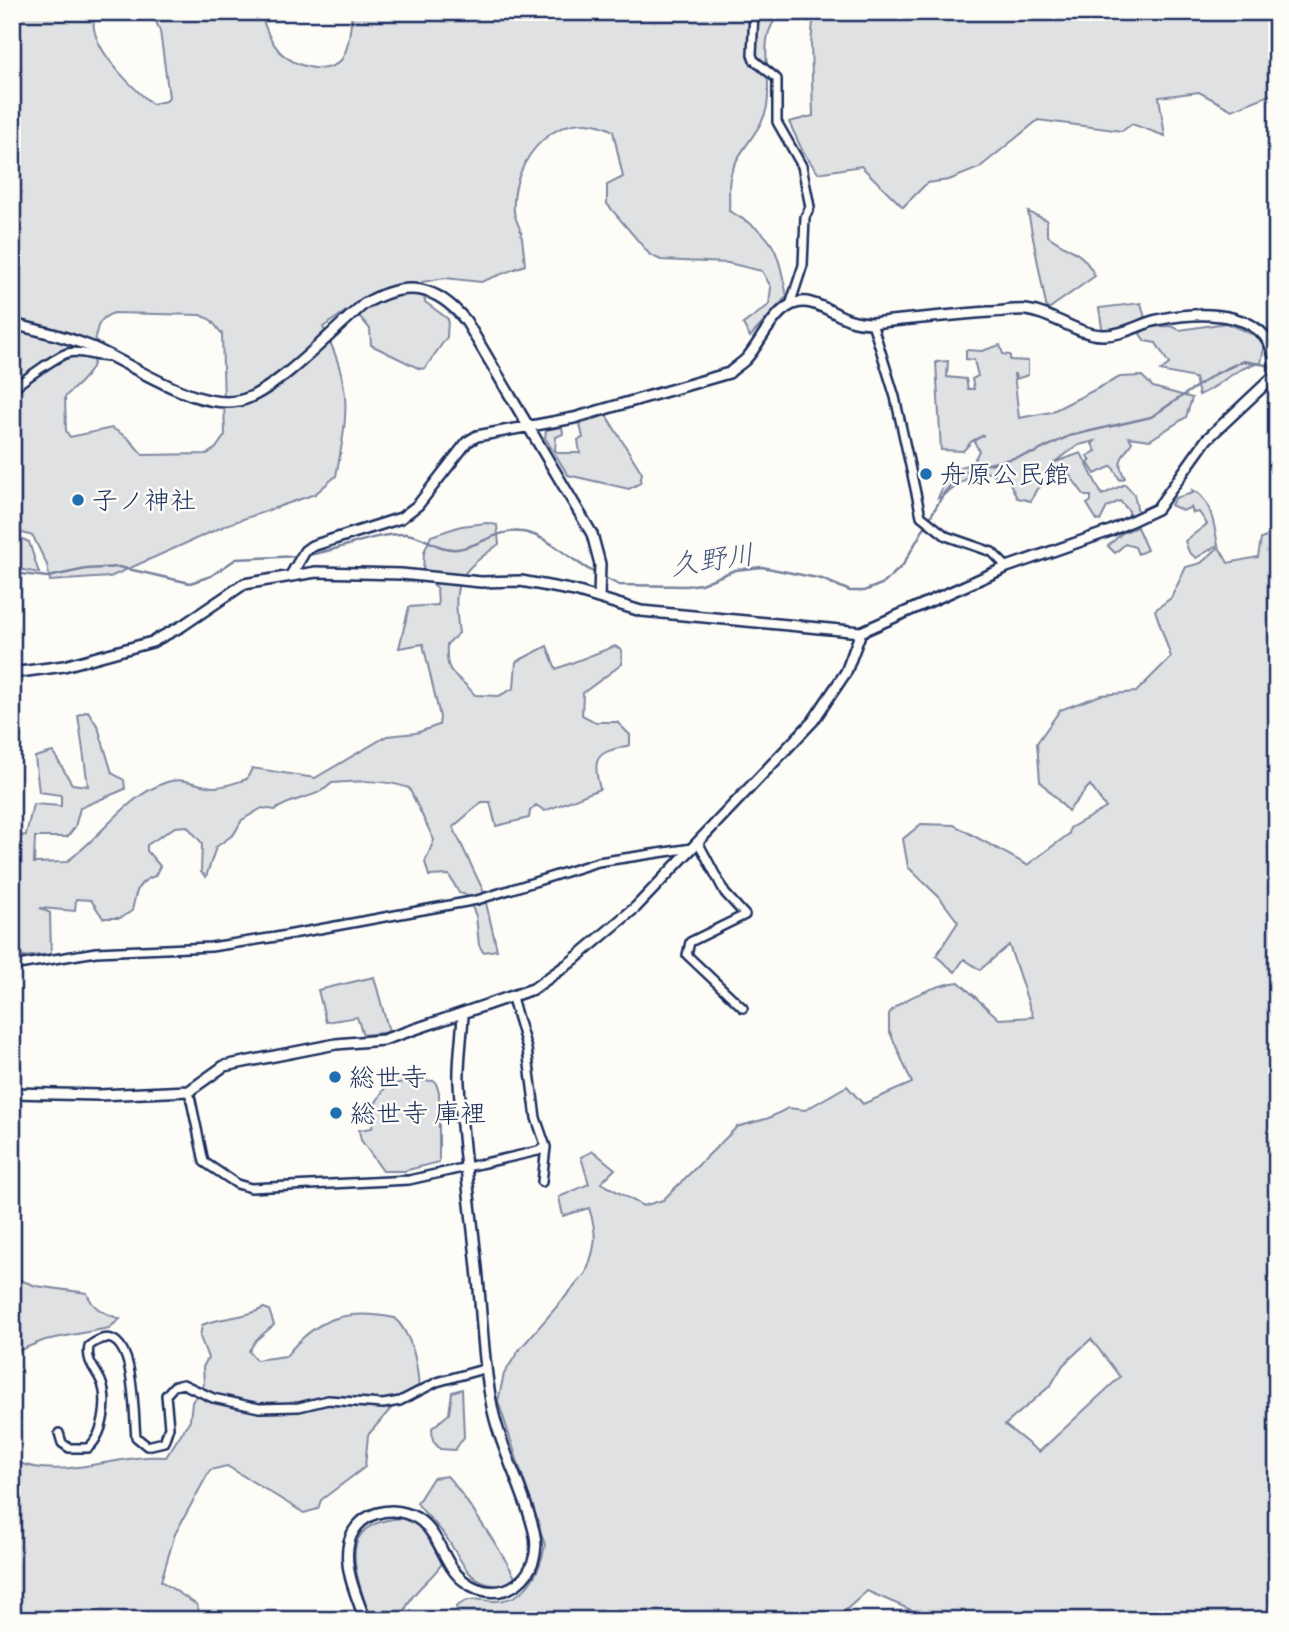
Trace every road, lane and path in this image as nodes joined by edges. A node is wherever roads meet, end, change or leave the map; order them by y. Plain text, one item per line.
1 (754, 12) edge
2 (790, 305) junction
3 (872, 323) junction
4 (12, 324) edge
5 (112, 356) junction
6 (1276, 361) edge
7 (1275, 377) edge
8 (12, 389) edge
9 (530, 425) junction
10 (1007, 567) junction
11 (291, 575) junction
12 (600, 593) junction
13 (861, 632) junction
14 (12, 673) edge
15 (695, 845) junction
16 (12, 966) edge
17 (512, 998) junction
18 (743, 1008) dead end
19 (463, 1014) junction
20 (189, 1091) junction
21 (12, 1093) edge
22 (545, 1146) junction
23 (467, 1167) junction
24 (542, 1182) dead end
25 (487, 1368) junction
26 (59, 1433) dead end
27 (365, 1620) edge

1 - 2 street
2 - 3 street
2 - 9 street
3 - 6 street
3 - 10 street
4 - 5 street
5 - 8 street
5 - 9 street
6 - 7 street
7 - 10 street
9 - 11 street
9 - 12 street
10 - 13 street
11 - 12 street
11 - 14 street
12 - 13 street
13 - 15 street
15 - 16 street
15 - 17 street
15 - 18 street
17 - 19 street
17 - 22 street
19 - 20 street
19 - 23 street
20 - 21 street
20 - 23 street
22 - 23 street
22 - 24 street
23 - 25 street
25 - 26 street
25 - 27 street

